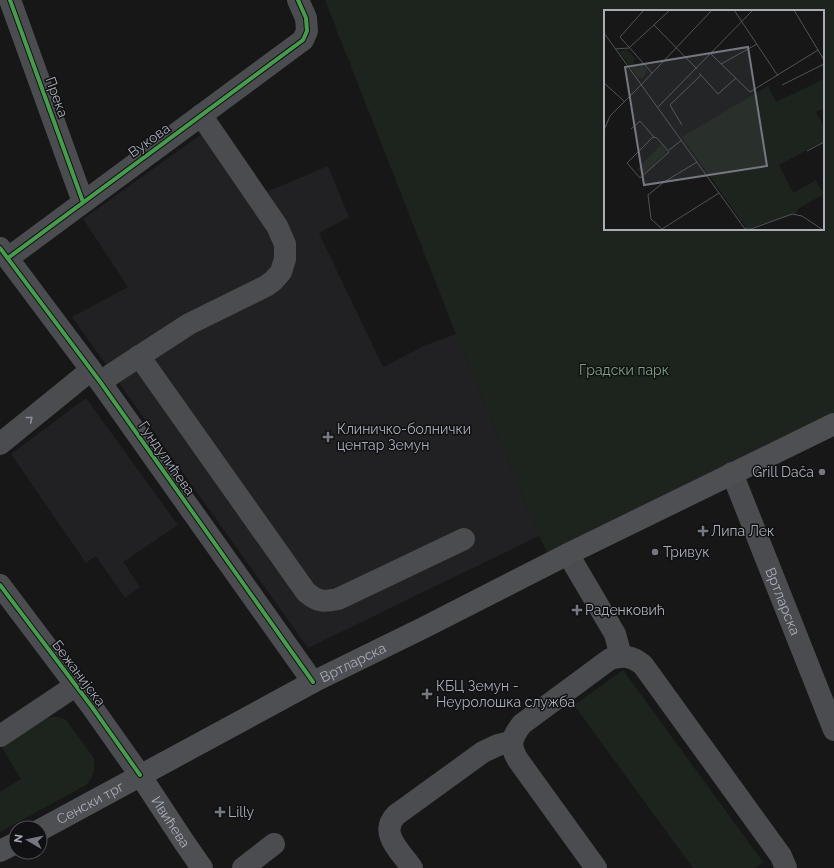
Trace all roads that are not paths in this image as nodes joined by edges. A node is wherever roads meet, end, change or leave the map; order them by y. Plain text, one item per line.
1 (10, 0) edge
2 (298, 0) edge
3 (201, 115) junction
4 (83, 202) junction
5 (4, 253) edge
6 (139, 356) junction
7 (96, 377) junction
8 (834, 424) edge
9 (0, 444) edge
10 (732, 473) junction
11 (464, 539) dead end
12 (568, 554) junction
13 (0, 585) edge
14 (621, 656) junction
15 (313, 682) junction
16 (75, 686) junction
17 (834, 730) edge
18 (0, 736) edge
19 (512, 742) junction
20 (140, 775) junction
21 (48, 826) edge
22 (274, 844) dead end
23 (202, 868) edge
24 (242, 868) edge
25 (412, 868) edge
26 (596, 868) edge
27 (786, 868) edge

1 - 4 street, Прека
2 - 3 street, Вукова
3 - 4 street, Вукова
3 - 6 street
4 - 5 street, Вукова
5 - 7 street, Гундулићева
6 - 7 street
6 - 11 street
9 -> 7 street
7 - 15 street, Гундулићева
8 - 10 main road, Вртларска
10 - 12 main road, Вртларска
10 - 17 street, Вртларска
12 - 14 street
12 - 15 main road, Вртларска
13 - 16 street, Бежанијска
14 - 19 street
14 - 27 street
15 - 20 main road, Вртларска
16 - 18 street
16 - 20 street, Бежанијска
19 - 25 street
19 - 26 street
20 - 21 main road, Сенски трг
20 - 23 main road, Ивићева
22 - 24 street

